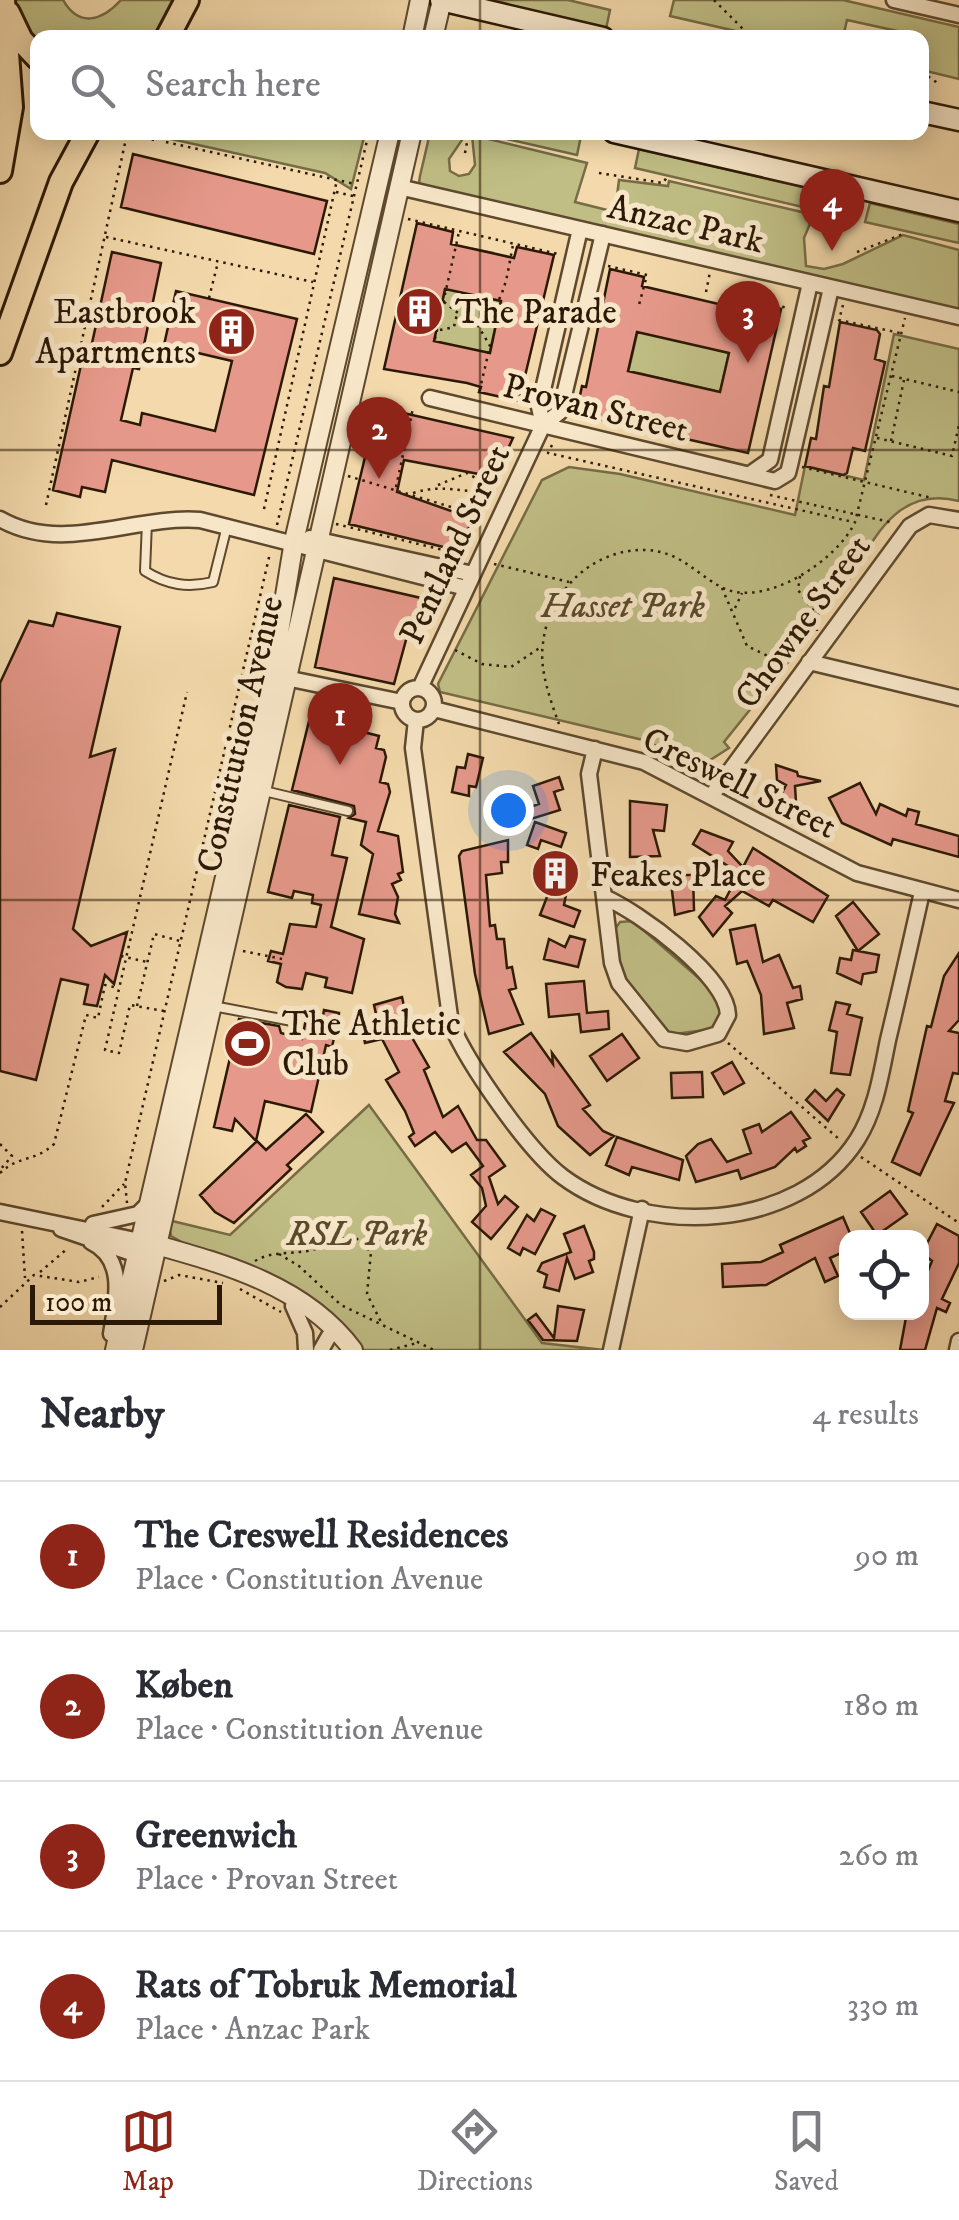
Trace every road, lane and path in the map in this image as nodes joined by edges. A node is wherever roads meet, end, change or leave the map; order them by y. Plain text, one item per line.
1 (4, 0) edge
2 (187, 0) edge
3 (420, 0) edge
4 (441, 0) edge
5 (714, 0) edge
6 (894, 0) edge
7 (959, 15) edge
8 (171, 30) edge
9 (414, 30) edge
10 (435, 30) edge
11 (570, 30) edge
12 (744, 30) edge
13 (30, 49) edge
14 (0, 59) edge
15 (929, 77) edge
16 (939, 84) dead end
17 (929, 114) edge
18 (959, 120) edge
19 (10, 130) junction
20 (84, 140) edge
21 (126, 140) edge
22 (155, 140) edge
23 (366, 140) edge
24 (388, 140) edge
25 (410, 140) edge
26 (467, 140) edge
27 (649, 140) edge
28 (160, 141) dead end
29 (166, 142) dead end
30 (465, 153) dead end
31 (0, 171) edge
32 (599, 173) dead end
33 (667, 178) dead end
34 (338, 180) junction
35 (356, 184) junction
36 (399, 186) junction
37 (335, 192) junction
38 (353, 196) junction
39 (959, 211) edge
40 (402, 217) dead end
41 (580, 229) junction
42 (459, 231) junction
43 (604, 234) junction
44 (903, 234) dead end
45 (104, 237) junction
46 (513, 243) junction
47 (857, 252) dead end
48 (558, 254) dead end
49 (218, 261) junction
50 (607, 266) dead end
51 (710, 271) dead end
52 (315, 282) junction
53 (810, 282) junction
54 (762, 283) dead end
55 (832, 288) junction
56 (706, 292) dead end
57 (209, 298) dead end
58 (444, 302) junction
59 (844, 303) dead end
60 (640, 306) dead end
61 (908, 306) junction
62 (788, 308) dead end
63 (458, 313) junction
64 (560, 318) junction
65 (959, 318) edge
66 (478, 322) junction
67 (582, 323) junction
68 (437, 330) junction
69 (901, 334) junction
70 (435, 339) dead end
71 (292, 342) dead end
72 (301, 344) junction
73 (0, 353) edge
74 (547, 372) junction
75 (891, 376) junction
76 (568, 378) junction
77 (905, 379) junction
78 (959, 392) edge
79 (479, 393) dead end
80 (430, 398) dead end
81 (884, 407) junction
82 (413, 408) dead end
83 (898, 410) junction
84 (543, 425) junction
85 (959, 426) edge
86 (876, 438) junction
87 (775, 440) junction
88 (890, 442) junction
89 (795, 444) junction
90 (552, 446) dead end
91 (634, 464) dead end
92 (801, 467) dead end
93 (632, 472) junction
94 (344, 475) dead end
95 (692, 477) dead end
96 (746, 482) junction
97 (865, 482) junction
98 (689, 485) junction
99 (436, 486) junction
100 (396, 488) junction
101 (411, 493) junction
102 (768, 494) dead end
103 (741, 497) junction
104 (932, 498) dead end
105 (46, 505) dead end
106 (264, 509) dead end
107 (856, 514) junction
108 (481, 516) dead end
109 (0, 519) edge
110 (959, 520) edge
111 (147, 522) junction
112 (855, 522) junction
113 (334, 524) dead end
114 (227, 526) junction
115 (910, 526) junction
116 (274, 536) junction
117 (294, 541) junction
118 (316, 545) junction
119 (471, 557) dead end
120 (484, 561) dead end
121 (801, 575) junction
122 (470, 581) junction
123 (570, 582) junction
124 (722, 587) junction
125 (745, 590) junction
126 (735, 609) junction
127 (441, 642) junction
128 (822, 643) junction
129 (542, 646) junction
130 (804, 668) junction
131 (286, 678) junction
132 (420, 688) junction
133 (187, 692) dead end
134 (959, 698) edge
135 (402, 702) junction
136 (434, 709) junction
137 (416, 720) junction
138 (560, 726) dead end
139 (595, 750) junction
140 (252, 788) junction
141 (712, 796) junction
142 (348, 811) dead end
143 (922, 892) junction
144 (604, 897) junction
145 (959, 900) edge
146 (182, 941) junction
147 (232, 948) dead end
148 (124, 957) junction
149 (282, 959) dead end
150 (147, 962) junction
151 (120, 988) junction
152 (137, 1006) junction
153 (205, 1007) junction
154 (165, 1012) junction
155 (292, 1021) dead end
156 (718, 1034) junction
157 (0, 1144) edge
158 (850, 1149) junction
159 (0, 1172) edge
160 (154, 1191) junction
161 (642, 1209) junction
162 (130, 1211) dead end
163 (0, 1212) edge
164 (20, 1217) junction
165 (959, 1223) edge
166 (56, 1226) junction
167 (77, 1226) junction
168 (91, 1242) junction
169 (147, 1250) junction
170 (277, 1252) junction
171 (248, 1266) dead end
172 (105, 1273) dead end
173 (24, 1280) junction
174 (162, 1283) dead end
175 (0, 1308) edge
176 (291, 1311) junction
177 (382, 1324) junction
178 (332, 1341) edge
179 (959, 1341) edge
180 (418, 1343) junction
181 (112, 1350) edge
182 (133, 1350) edge
183 (306, 1350) edge
184 (353, 1350) edge
185 (390, 1350) edge
186 (434, 1350) edge
187 (612, 1350) edge
188 (957, 1350) edge

1 - 13 main road
1 - 19 main road
2 - 8 main road
3 - 9 street
4 - 10 street
4 - 11 main road
5 - 12 path
6 - 7 street
14 - 19 main road
15 - 16 path
17 - 18 main road
19 - 31 main road
20 - 73 main road
21 - 45 path
22 - 28 path
23 - 35 path
24 - 117 street, Constitution Avenue
25 - 36 street, Constitution Avenue
26 - 30 path
27 - 39 main road
29 - 34 path
32 - 33 path
34 - 35 path
34 - 37 path
35 - 38 path
36 - 41 street, Anzac Park
36 - 118 street, Constitution Avenue
37 - 38 path
37 - 52 path
38 - 116 path
40 - 42 path
41 - 43 street, Anzac Park
41 - 64 street, Pentland Street
42 - 46 path
42 - 58 path
43 - 53 street, Anzac Park
43 - 67 street, Pentland Street
44 - 47 path
45 - 49 path
45 - 105 path
46 - 48 path
46 - 66 path
49 - 52 path
49 - 57 path
50 - 60 path
51 - 56 path
52 - 72 path
53 - 55 street, Anzac Park
53 - 87 street
54 - 62 path
55 - 61 street, Anzac Park
55 - 89 street, Provan Street
58 - 63 path
58 - 68 path
59 - 69 path
61 - 65 street, Anzac Park
61 - 69 path
63 - 66 path
63 - 68 path
64 - 67 street
64 - 74 street, Pentland Street
66 - 79 path
67 - 76 street, Pentland Street
68 - 70 path
69 - 75 path
71 - 72 path
72 - 106 path
74 - 76 street
74 - 84 street, Pentland Street
75 - 77 path
75 - 81 path
76 - 84 street, Pentland Street
77 - 78 path
77 - 83 path
80 - 84 street, Provan Street
81 - 83 path
81 - 86 path
82 - 100 path
83 - 88 path
84 - 96 street, Provan Street
84 - 122 street, Pentland Street
85 - 88 path
86 - 88 path
86 - 97 path
87 - 89 street
87 - 96 street
89 - 96 street, Provan Street
90 - 93 path
91 - 93 path
92 - 97 path
93 - 98 path
94 - 100 path
95 - 98 path
96 - 103 path
97 - 104 path
97 - 107 path
98 - 103 path
99 - 99 path
99 - 101 path
100 - 101 path
101 - 108 path
102 - 107 path
103 - 112 path
107 - 112 path
107 - 115 path
109 - 111 street
110 - 115 street, Chowne Street
111 - 114 street
111 - 114 lane
112 - 121 path
113 - 119 path
114 - 116 street
115 - 128 street, Chowne Street
116 - 117 street
116 - 146 path
117 - 118 street
117 - 140 street, Constitution Avenue
118 - 122 street
118 - 131 street, Constitution Avenue
120 - 123 path
121 - 125 path
121 - 128 path
122 - 127 street, Pentland Street
123 - 124 path
123 - 129 path
124 - 125 path
124 - 126 path
125 - 126 path
126 - 130 path
127 - 129 path
127 - 132 street, Pentland Street
128 - 130 street, Chowne Street
129 - 138 path
130 - 134 street
130 - 141 street, Chowne Street
131 - 135 street
131 - 140 street, Constitution Avenue
132 - 135 street
132 - 136 street
133 - 148 path
135 - 137 street
136 - 137 street
136 - 139 street, Creswell Street
137 - 161 street
139 - 141 street, Creswell Street
139 - 144 street
140 - 142 lane
140 - 153 street, Constitution Avenue
141 - 143 street, Creswell Street
143 - 145 street, Creswell Street
143 - 158 street
144 - 156 street
144 - 156 street
146 - 150 path
146 - 154 path
147 - 149 path
148 - 150 path
148 - 151 path
150 - 152 path
151 - 152 path
151 - 159 path
152 - 154 path
153 - 155 lane
153 - 160 street, Constitution Avenue
153 - 169 street, Constitution Avenue
154 - 162 path
156 - 158 path
157 - 159 path
158 - 161 street
158 - 165 path
160 - 167 street
160 - 169 street, Constitution Avenue
161 - 187 street
163 - 164 street
164 - 166 street
164 - 173 path
166 - 167 street
166 - 168 street
167 - 169 street
168 - 169 street
168 - 181 street
169 - 176 street
169 - 178 street
169 - 181 street, Constitution Avenue
169 - 182 street, Constitution Avenue
170 - 171 path
170 - 177 path
170 - 177 path
172 - 173 path
173 - 175 path
174 - 176 path
176 - 178 street
176 - 183 street
177 - 180 path
178 - 184 street
179 - 188 street
180 - 185 path
180 - 186 path

